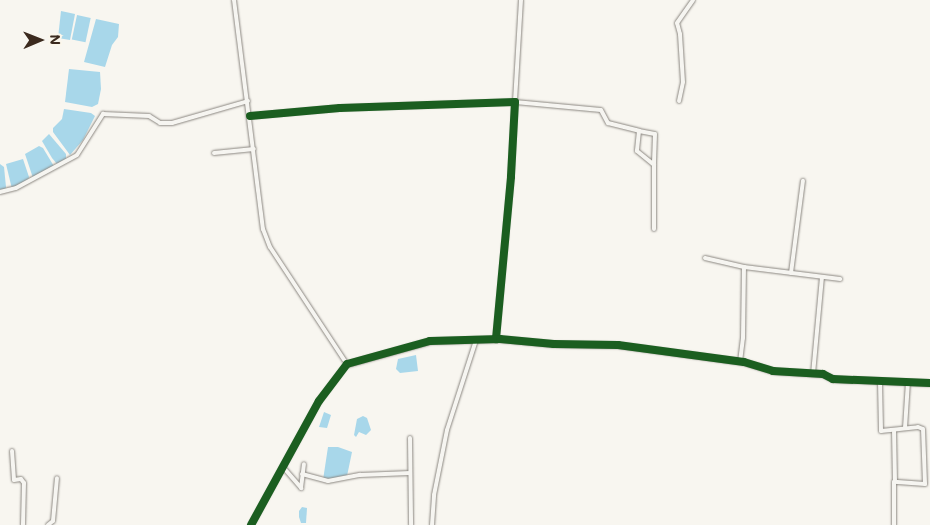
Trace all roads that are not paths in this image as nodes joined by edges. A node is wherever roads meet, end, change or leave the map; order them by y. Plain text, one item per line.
1 (234, 0) edge
2 (521, 0) edge
3 (693, 0) edge
4 (248, 100) junction
5 (679, 101) dead end
6 (515, 102) junction
7 (250, 116) junction
8 (639, 131) junction
9 (254, 149) junction
10 (214, 153) dead end
11 (654, 165) junction
12 (803, 181) dead end
13 (0, 192) edge
14 (654, 229) dead end
15 (705, 258) dead end
16 (744, 267) junction
17 (792, 273) junction
18 (822, 277) junction
19 (840, 279) dead end
20 (496, 339) junction
21 (476, 340) junction
22 (740, 362) junction
23 (347, 364) junction
24 (813, 374) junction
25 (880, 382) junction
26 (908, 382) junction
27 (930, 383) edge
28 (905, 428) junction
29 (894, 430) junction
30 (410, 438) dead end
31 (12, 451) dead end
32 (304, 464) dead end
33 (283, 467) junction
34 (410, 473) junction
35 (302, 474) junction
36 (57, 478) dead end
37 (895, 482) junction
38 (23, 525) edge
39 (48, 525) edge
40 (251, 525) edge
41 (411, 525) edge
42 (432, 525) edge
43 (894, 525) edge

1 - 4 street
2 - 6 street
3 - 5 street
4 - 7 street
4 - 13 street
6 - 7 street
6 - 8 street
6 - 20 street
7 - 9 street
8 - 11 street
8 - 11 street
9 - 10 street
9 - 23 street
11 - 14 street
12 - 17 street
15 - 16 street
16 - 17 street
16 - 22 street
17 - 18 street
18 - 19 street
18 - 24 street
20 - 21 street
20 - 22 street
21 - 23 street
21 - 42 street
22 - 24 street
23 - 33 street
24 - 25 street
25 - 26 street
25 - 29 street
26 - 27 street
26 - 28 street
28 - 29 street
28 - 37 street
29 - 37 street
30 - 34 street
31 - 38 street
32 - 35 street
33 - 35 street
33 - 40 street
34 - 35 street
34 - 41 street
36 - 39 street
37 - 43 street

